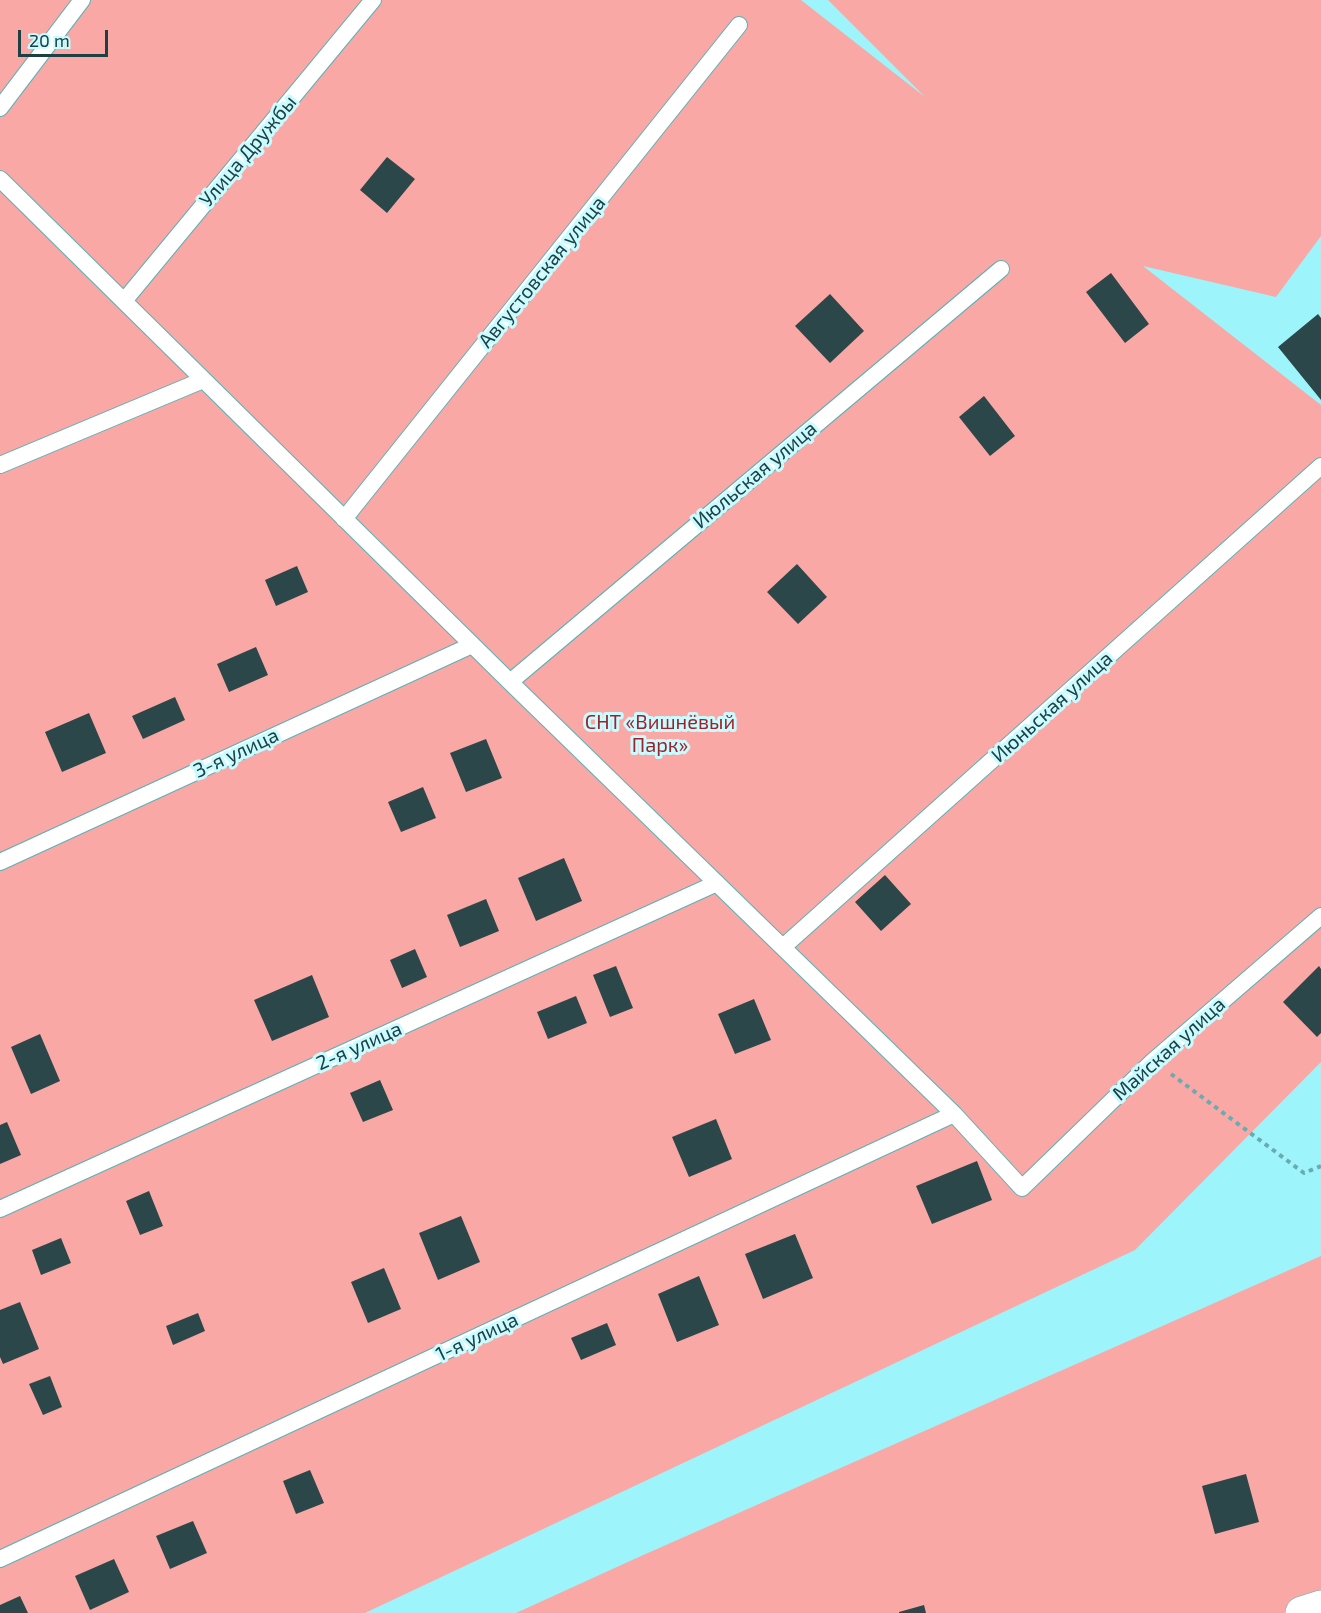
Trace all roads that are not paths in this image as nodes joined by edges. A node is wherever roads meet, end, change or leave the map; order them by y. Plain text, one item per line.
1 (82, 0) edge
2 (373, 0) edge
3 (740, 25) dead end
4 (0, 108) edge
5 (0, 179) edge
6 (1001, 269) dead end
7 (124, 301) junction
8 (203, 380) junction
9 (0, 465) edge
10 (1321, 466) edge
11 (344, 519) junction
12 (472, 645) junction
13 (510, 682) junction
14 (0, 862) edge
15 (717, 884) junction
16 (1321, 916) edge
17 (783, 947) junction
18 (954, 1114) junction
19 (0, 1209) edge
20 (0, 1559) edge
21 (1321, 1607) edge
22 (1302, 1613) edge

1 - 4 lane
2 - 7 lane, Улица Дружбы
3 - 11 lane, Августовская улица
5 - 7 lane
6 - 13 lane, Июльская улица
7 - 8 lane
8 - 9 lane
8 - 11 lane
10 - 17 lane, Июньская улица
11 - 12 lane
12 - 13 lane
12 - 14 lane, 3-я улица
13 - 15 lane
15 - 17 lane
15 - 19 lane, 2-я улица
16 - 18 lane, Майская улица
17 - 18 lane
18 - 20 lane, 1-я улица
21 - 22 street

